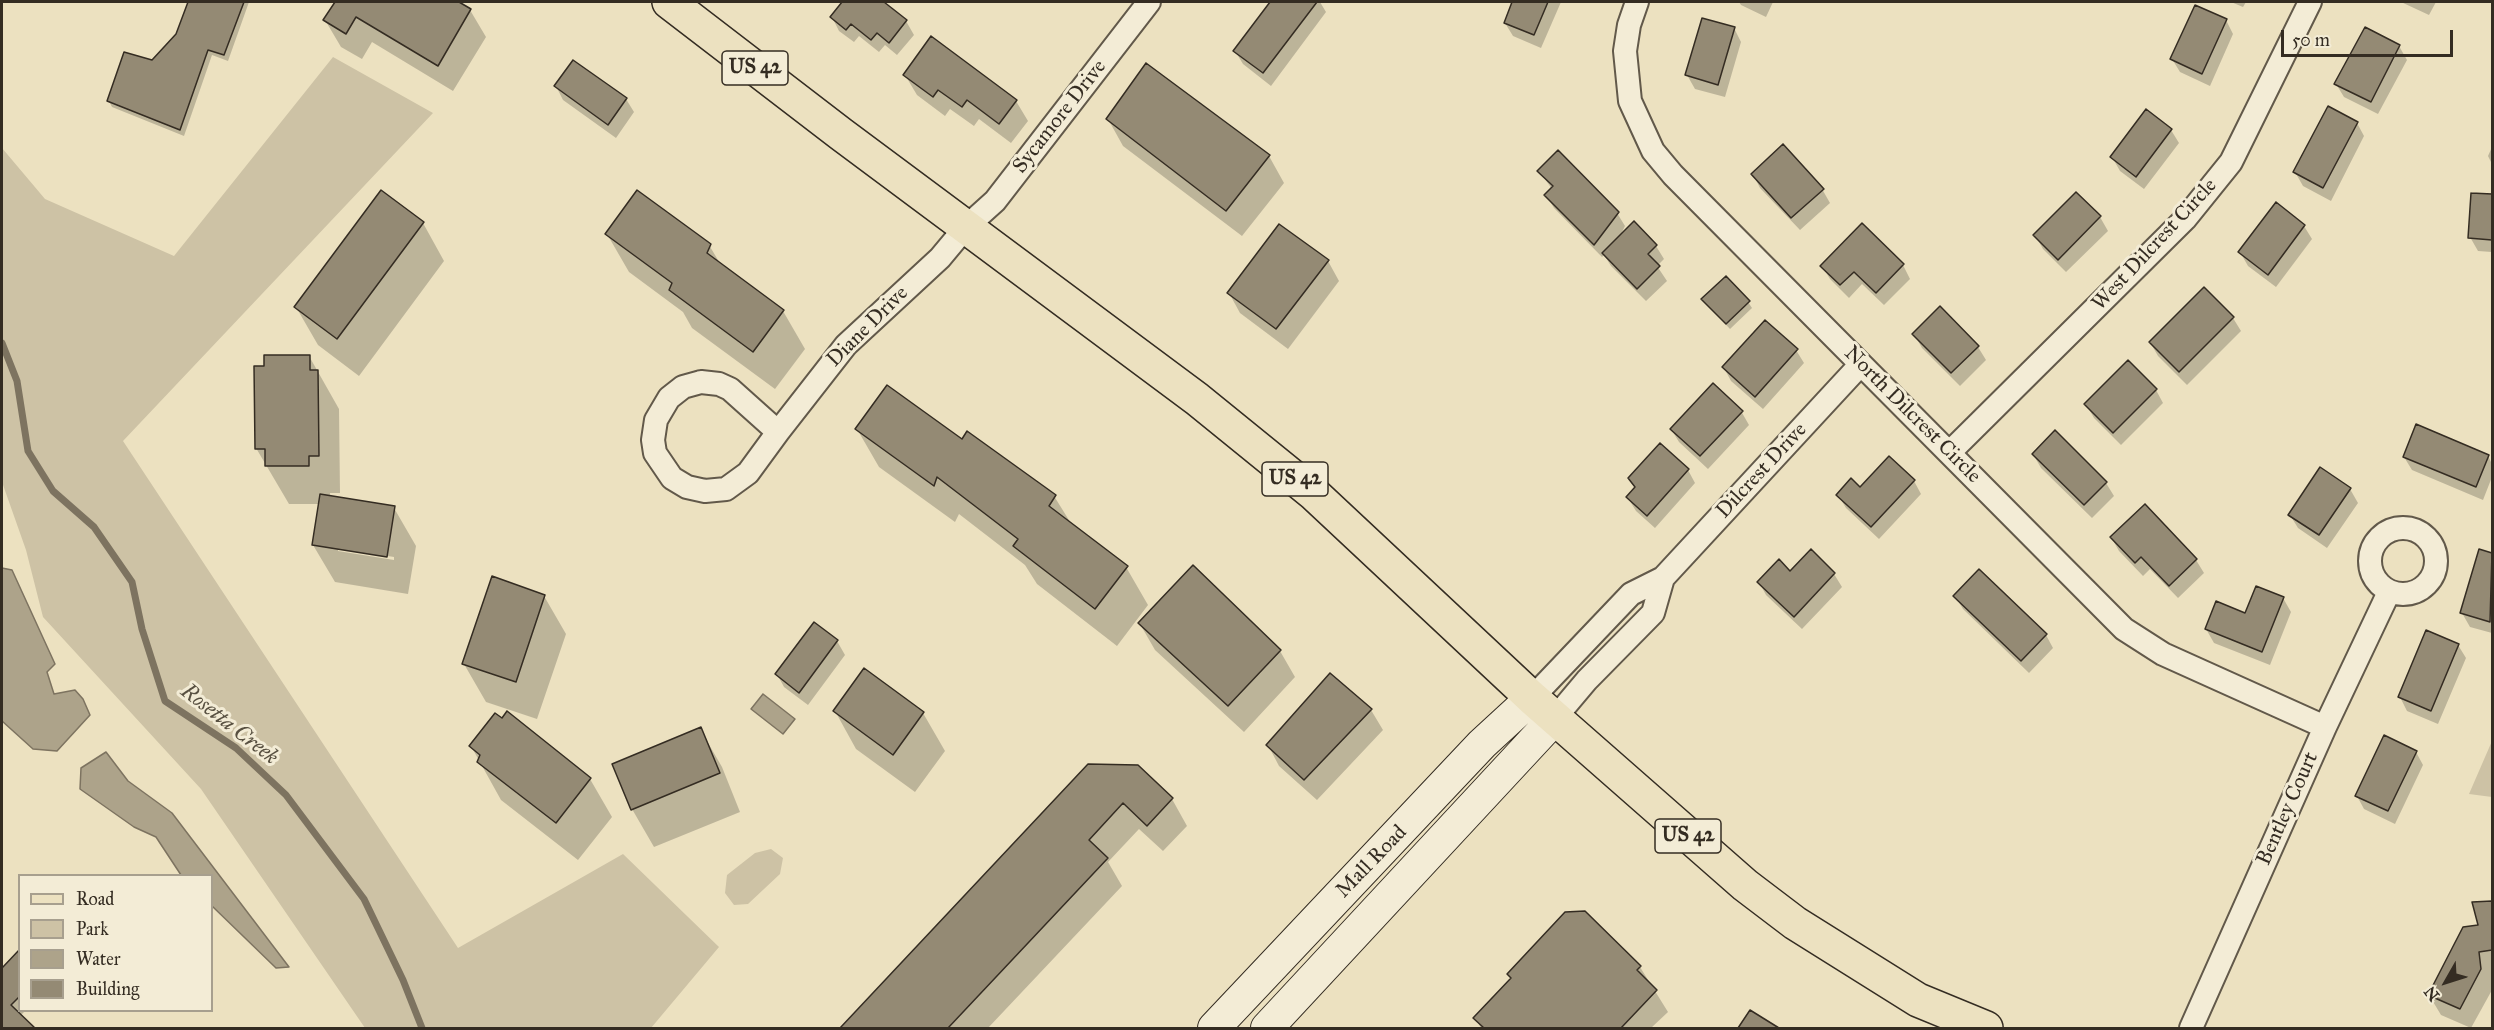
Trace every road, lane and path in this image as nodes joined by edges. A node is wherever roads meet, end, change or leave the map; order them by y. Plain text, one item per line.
1 (669, 2) edge
2 (1149, 2) edge
3 (1637, 2) edge
4 (2310, 2) edge
5 (965, 228) junction
6 (1861, 364) junction
7 (778, 432) junction
8 (1950, 452) junction
9 (1663, 578) junction
10 (2389, 592) dead end
11 (1543, 708) junction
12 (2325, 727) junction
13 (1214, 1029) edge
14 (1267, 1029) edge
15 (1986, 1029) edge
16 (2191, 1029) edge

1 - 5 main road, US 42
2 - 5 street, Sycamore Drive
3 - 6 street, North Dilcrest Circle
4 - 8 street, West Dilcrest Circle
5 - 7 street, Diane Drive
5 - 11 main road, US 42
6 - 8 street, North Dilcrest Circle
6 - 9 street, Dilcrest Drive
7 - 7 street, Diane Drive
8 - 12 street, North Dilcrest Circle
9 - 11 street, Dilcrest Drive
9 - 11 street, Dilcrest Drive
10 - 12 street, Bentley Court
11 - 13 main road, Mall Road
11 - 14 main road, Mall Road
11 - 15 main road, US 42
12 - 16 street, Bentley Court

